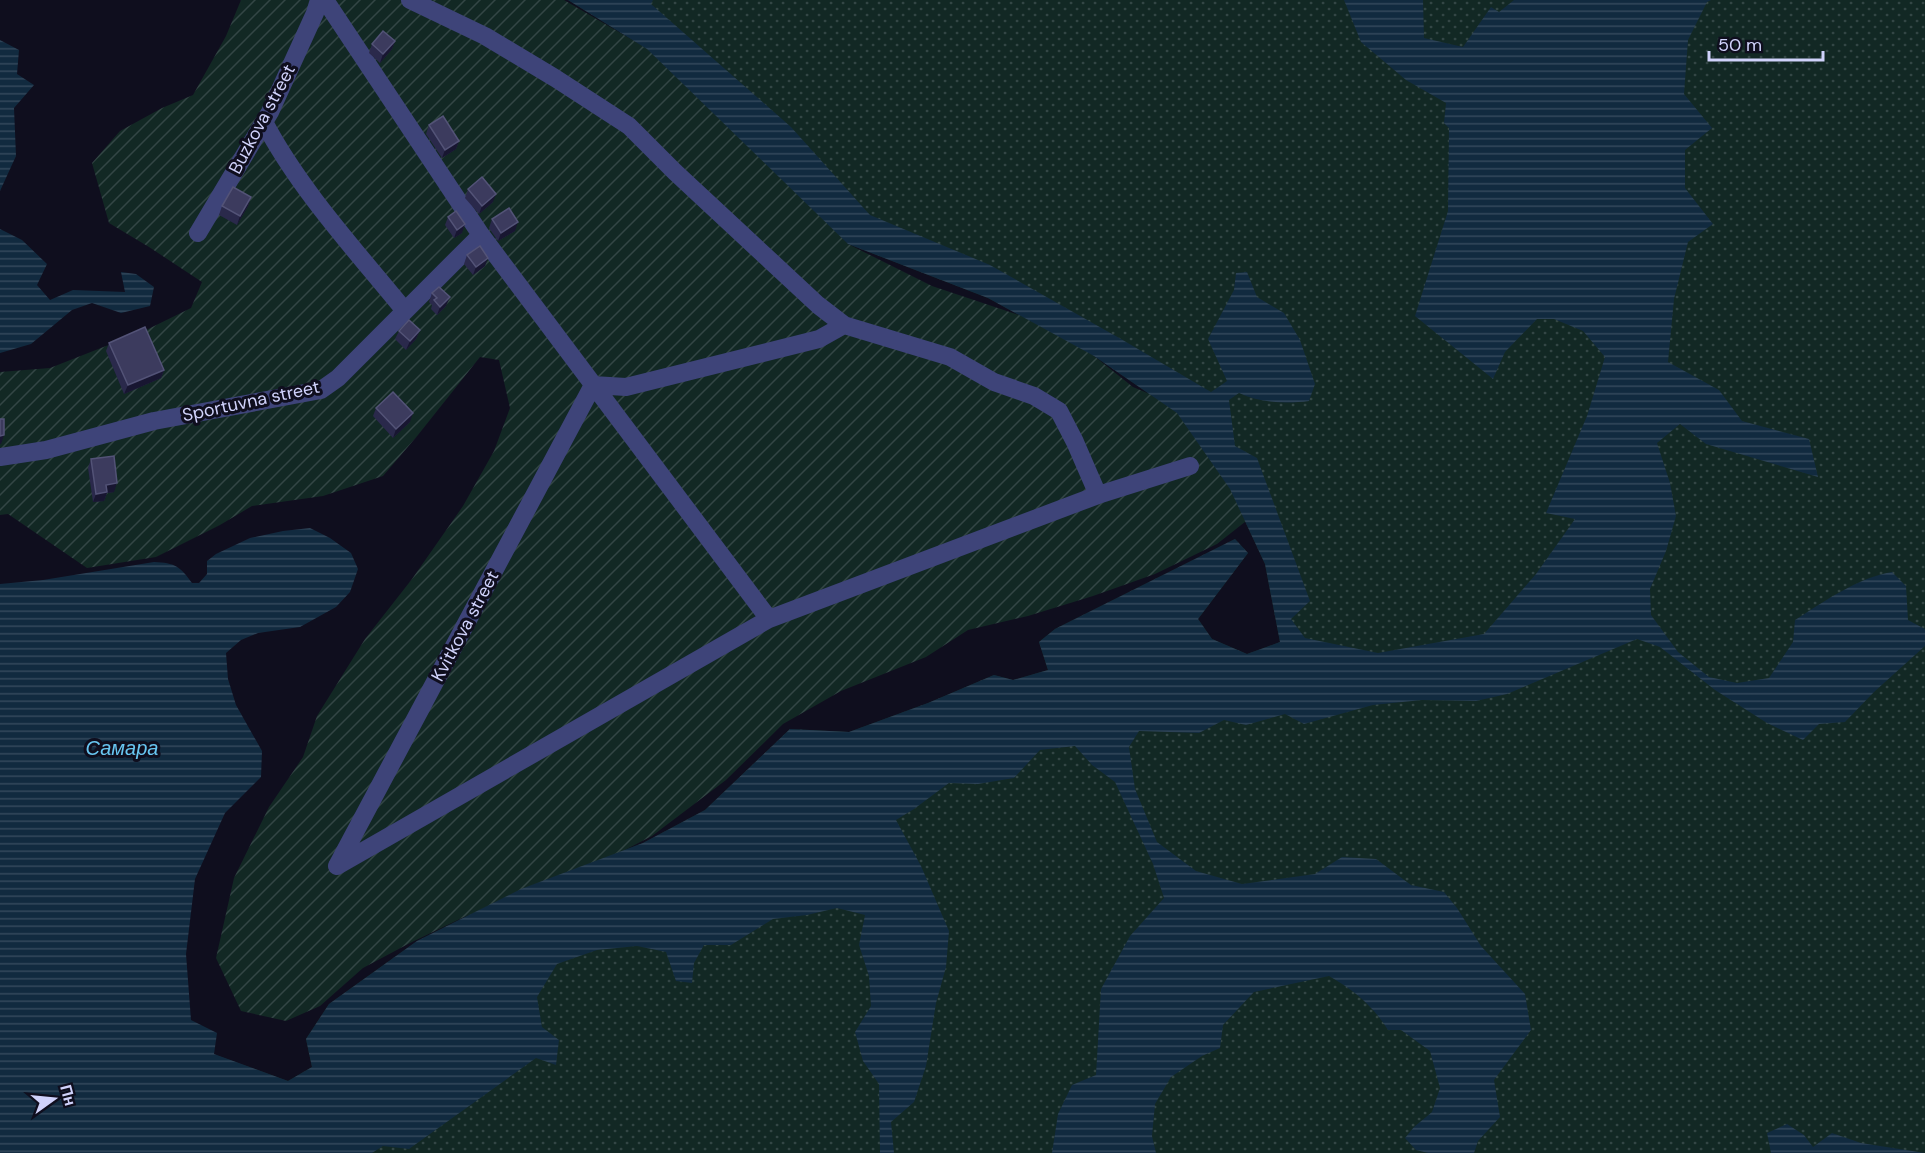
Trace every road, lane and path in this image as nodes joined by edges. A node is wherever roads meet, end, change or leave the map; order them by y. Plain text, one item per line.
1 (319, 0) edge
2 (325, 0) edge
3 (410, 0) edge
4 (264, 122) junction
5 (198, 233) dead end
6 (481, 235) junction
7 (405, 311) junction
8 (844, 325) junction
9 (593, 385) junction
10 (0, 457) edge
11 (1190, 466) dead end
12 (1098, 495) junction
13 (769, 619) junction

1 - 4 street, Buzkova street
2 - 6 street
3 - 8 street
4 - 5 street, Buzkova street
4 - 7 street
6 - 7 street, Sportuvna street
6 - 9 street
7 - 10 street, Sportuvna street
8 - 9 street
8 - 12 street
9 - 13 street
9 - 13 street, Kvitkova street
11 - 12 street
12 - 13 street

